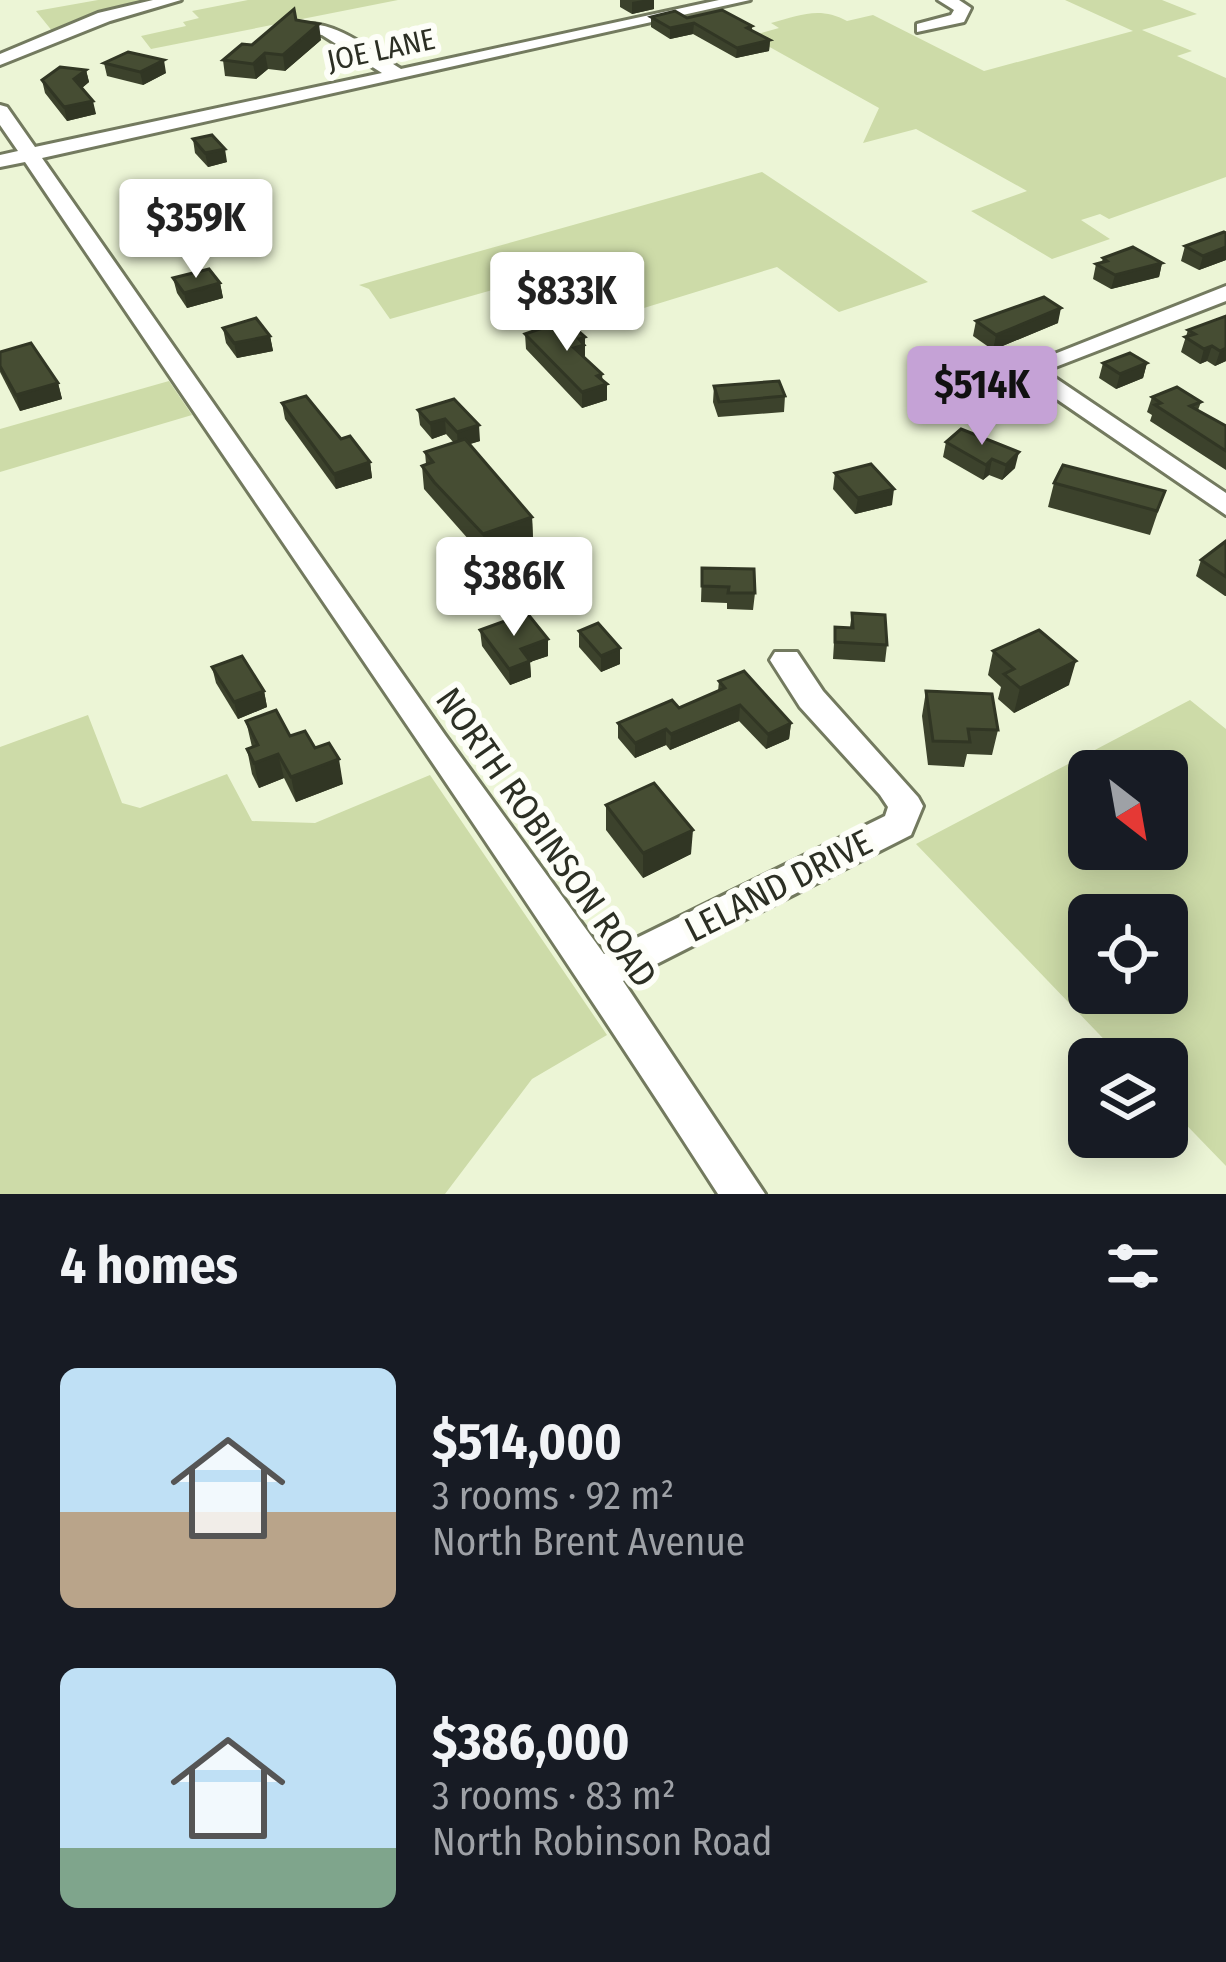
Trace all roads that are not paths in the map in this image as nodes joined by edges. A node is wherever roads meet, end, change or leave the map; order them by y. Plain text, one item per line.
1 (173, 0) edge
2 (742, 0) edge
3 (946, 0) edge
4 (307, 28) edge
5 (923, 28) dead end
6 (0, 59) edge
7 (400, 76) junction
8 (0, 111) edge
9 (16, 159) edge
10 (1226, 293) edge
11 (1226, 506) edge
12 (786, 660) dead end
13 (598, 975) junction
14 (743, 1194) edge

1 - 6 street
2 - 7 street, JOE LANE
3 - 5 street
4 - 7 street
7 - 9 street, JOE LANE
8 - 9 street, NORTH ROBINSON ROAD
9 - 13 street, NORTH ROBINSON ROAD
10 - 11 street
12 - 13 street, LELAND DRIVE
13 - 14 street, NORTH ROBINSON ROAD

